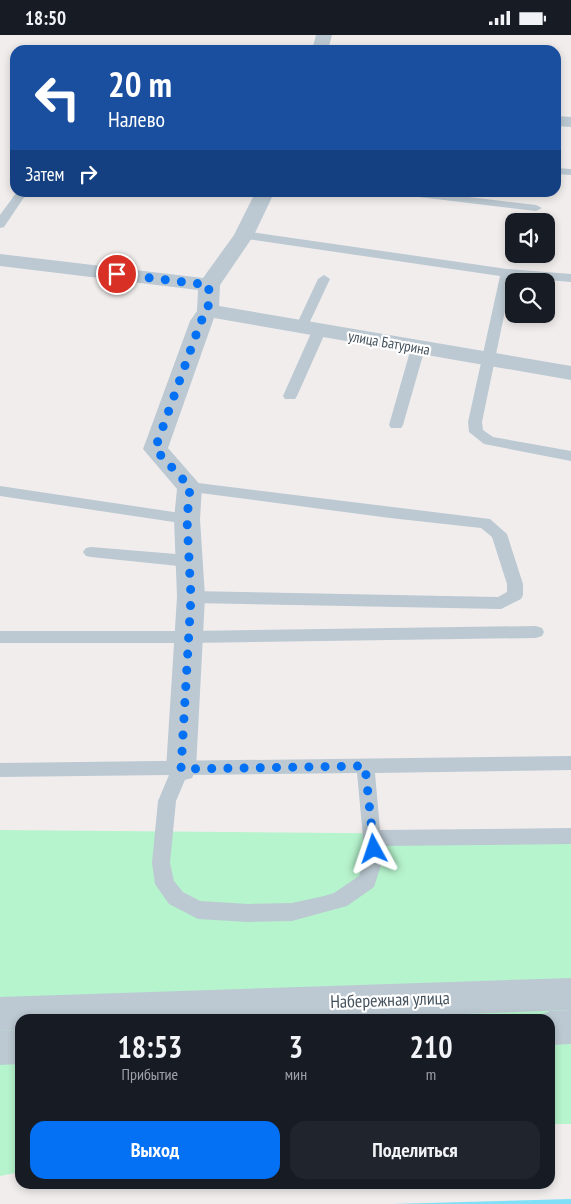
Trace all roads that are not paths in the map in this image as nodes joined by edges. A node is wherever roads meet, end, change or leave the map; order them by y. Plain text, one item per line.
1 (18, 197) edge
2 (262, 197) edge
3 (444, 197) edge
4 (536, 208) dead end
5 (0, 224) edge
6 (244, 235) junction
7 (0, 260) edge
8 (507, 273) edge
9 (555, 277) edge
10 (571, 278) edge
11 (324, 279) dead end
12 (505, 282) edge
13 (209, 285) junction
14 (208, 311) junction
15 (310, 329) junction
16 (418, 347) junction
17 (488, 359) junction
18 (571, 373) edge
19 (290, 397) dead end
20 (396, 425) dead end
21 (571, 456) edge
22 (190, 487) junction
23 (0, 491) edge
24 (187, 519) junction
25 (91, 551) dead end
26 (188, 561) junction
27 (191, 597) junction
28 (536, 632) dead end
29 (0, 637) edge
30 (189, 637) junction
31 (571, 763) edge
32 (365, 766) junction
33 (181, 769) junction
34 (0, 770) edge
35 (571, 836) edge
36 (373, 838) junction
37 (571, 993) edge
38 (397, 1009) edge
39 (202, 1013) edge
40 (0, 1014) edge
41 (571, 1027) edge
42 (555, 1028) edge
43 (15, 1047) edge
44 (0, 1048) edge

1 - 5 lane
2 - 6 street
3 - 4 lane
6 - 8 lane
6 - 13 street
7 - 13 street
9 - 10 lane
11 - 15 lane
12 - 17 lane
13 - 14 street
14 - 15 street, улица Батурина
14 - 22 street
15 - 16 street, улица Батурина
15 - 19 lane
16 - 17 street, улица Батурина
16 - 20 lane
17 - 18 street, улица Батурина
17 - 21 lane
22 - 24 street
22 - 27 lane
23 - 24 lane
24 - 26 street
25 - 26 lane
26 - 27 street
27 - 30 street
28 - 30 lane
29 - 30 lane
30 - 33 street
31 - 32 lane
32 - 33 lane
32 - 36 lane
33 - 34 lane
33 - 36 lane
35 - 36 lane
37 - 38 street, Набережная улица
38 - 39 street, Набережная улица
39 - 40 street, Набережная улица
41 - 42 street
43 - 44 street

